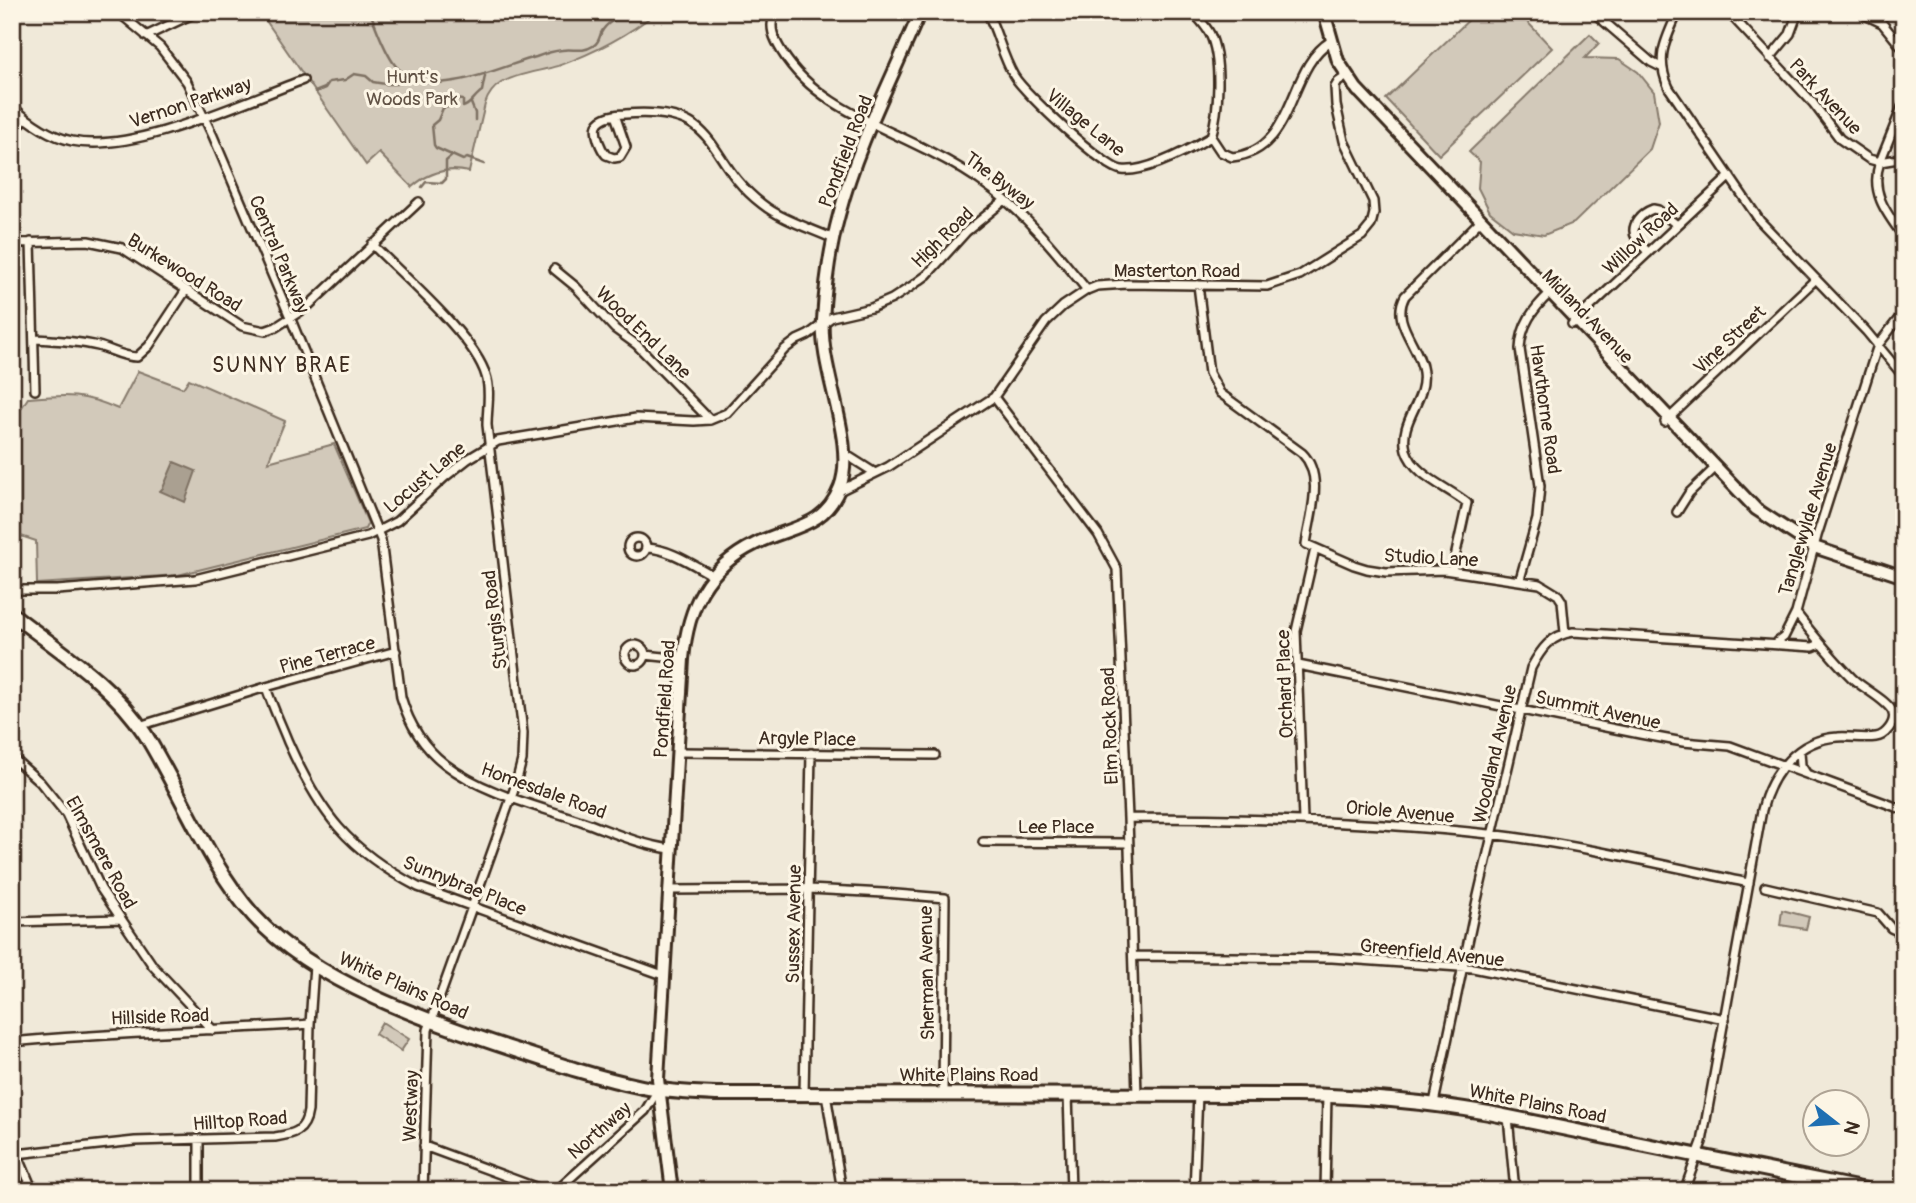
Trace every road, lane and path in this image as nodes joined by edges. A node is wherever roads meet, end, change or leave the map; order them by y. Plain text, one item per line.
1 (118, 12) edge
2 (198, 12) edge
3 (775, 12) edge
4 (920, 12) edge
5 (987, 12) edge
6 (1193, 12) edge
7 (1324, 12) edge
8 (1593, 12) edge
9 (1678, 12) edge
10 (1728, 12) edge
11 (1798, 12) edge
12 (1859, 12) edge
13 (146, 36) junction
14 (1331, 41) junction
15 (1904, 50) edge
16 (1770, 58) junction
17 (1661, 67) junction
18 (1347, 76) junction
19 (303, 80) dead end
20 (1904, 102) edge
21 (12, 106) edge
22 (615, 114) junction
23 (204, 116) junction
24 (25, 119) junction
25 (873, 124) junction
26 (12, 133) edge
27 (1211, 137) junction
28 (1904, 158) edge
29 (1880, 162) junction
30 (1730, 176) junction
31 (1004, 200) junction
32 (419, 202) dead end
33 (1479, 222) junction
34 (1677, 225) junction
35 (1904, 237) edge
36 (834, 239) junction
37 (31, 242) junction
38 (12, 243) edge
39 (372, 244) junction
40 (1648, 253) junction
41 (554, 269) dead end
42 (1815, 279) junction
43 (1198, 285) junction
44 (186, 290) junction
45 (1087, 290) junction
46 (1548, 295) junction
47 (1904, 312) edge
48 (290, 317) junction
49 (1575, 322) junction
50 (822, 324) junction
51 (34, 339) junction
52 (1878, 345) junction
53 (1904, 377) edge
54 (36, 390) dead end
55 (995, 397) junction
56 (710, 420) junction
57 (1667, 420) junction
58 (490, 444) junction
59 (845, 454) junction
60 (1713, 469) junction
61 (875, 473) junction
62 (839, 491) junction
63 (1677, 512) dead end
64 (379, 532) junction
65 (1814, 547) junction
66 (647, 548) dead end
67 (1315, 549) junction
68 (1452, 570) junction
69 (714, 576) junction
70 (1904, 577) edge
71 (1520, 579) junction
72 (12, 590) edge
73 (12, 614) edge
74 (1796, 614) junction
75 (1565, 633) junction
76 (1775, 644) junction
77 (1820, 644) junction
78 (396, 652) junction
79 (645, 655) dead end
80 (683, 659) junction
81 (1298, 666) junction
82 (265, 687) junction
83 (1521, 709) junction
84 (1893, 713) junction
85 (1904, 713) edge
86 (139, 726) junction
87 (1800, 751) junction
88 (678, 752) junction
89 (811, 753) junction
90 (935, 755) dead end
91 (12, 757) edge
92 (1784, 765) junction
93 (1806, 773) junction
94 (512, 797) junction
95 (1904, 810) edge
96 (1128, 818) junction
97 (1303, 820) junction
98 (1491, 834) junction
99 (983, 842) dead end
100 (1129, 843) junction
101 (671, 849) junction
102 (1749, 883) junction
103 (1765, 887) dead end
104 (810, 889) junction
105 (668, 890) junction
106 (472, 907) junction
107 (120, 919) junction
108 (12, 922) edge
109 (1904, 934) edge
110 (1133, 956) junction
111 (314, 965) junction
112 (1463, 967) junction
113 (663, 975) junction
114 (1725, 1019) junction
115 (431, 1022) junction
116 (310, 1024) junction
117 (213, 1030) junction
118 (12, 1042) edge
119 (659, 1090) junction
120 (943, 1093) junction
121 (804, 1094) junction
122 (826, 1094) junction
123 (1068, 1094) junction
124 (1137, 1094) junction
125 (1198, 1094) junction
126 (1327, 1095) junction
127 (1434, 1103) junction
128 (1508, 1117) junction
129 (199, 1140) junction
130 (12, 1141) edge
131 (424, 1146) junction
132 (16, 1154) junction
133 (1698, 1155) junction
134 (33, 1191) edge
135 (199, 1191) edge
136 (423, 1191) edge
137 (546, 1191) edge
138 (556, 1191) edge
139 (672, 1191) edge
140 (842, 1191) edge
141 (1071, 1191) edge
142 (1194, 1191) edge
143 (1325, 1191) edge
144 (1515, 1191) edge
145 (1684, 1191) edge
146 (1871, 1191) edge

1 - 13 street, Central Parkway
2 - 13 street
3 - 25 street, The Byway
4 - 25 street, Pondfield Road
5 - 27 street, Village Lane
6 - 27 street
7 - 14 street, Midland Avenue
8 - 17 street
9 - 17 street
10 - 16 street, Park Avenue
11 - 16 street
12 - 15 street
13 - 23 street, Central Parkway
14 - 18 street, Midland Avenue
14 - 27 street
16 - 29 street, Park Avenue
17 - 30 street
18 - 33 street, Midland Avenue
18 - 43 street, Masterton Road
19 - 23 street, Vernon Parkway
20 - 29 street
21 - 24 street, Vernon Parkway
22 - 22 street
22 - 36 street
23 - 24 street, Vernon Parkway
23 - 48 street, Central Parkway
24 - 26 street
25 - 31 street, The Byway
25 - 36 street, Pondfield Road
28 - 29 street
29 - 35 street
30 - 34 street, Willow Road
30 - 42 street
31 - 45 street, The Byway
31 - 50 street, High Road
32 - 39 street, Burkewood Road
33 - 46 street, Midland Avenue
33 - 68 street
34 - 40 street, Willow Road
34 - 40 street
36 - 50 street, Pondfield Road
37 - 38 street, Burkewood Road
37 - 44 street, Burkewood Road
37 - 51 street
39 - 48 street, Burkewood Road
39 - 58 street, Sturgis Road
40 - 49 street, Willow Road
41 - 56 street, Wood End Lane
42 - 52 street
42 - 57 street, Vine Street
43 - 45 street, Masterton Road
43 - 67 street, Studio Lane
44 - 48 street, Burkewood Road
44 - 51 street
45 - 55 street, Masterton Road
46 - 49 street, Midland Avenue
46 - 71 street, Hawthorne Road
47 - 52 street
48 - 64 street, Central Parkway
49 - 57 street, Midland Avenue
50 - 56 street
50 - 59 street, Pondfield Road
51 - 54 street
52 - 53 street
52 - 65 street, Tanglewylde Avenue
55 - 61 street, Masterton Road
55 - 96 street, Elm Rock Road
56 - 58 street, Locust Lane
57 - 60 street, Midland Avenue
58 - 64 street, Locust Lane
58 - 94 street, Sturgis Road
59 - 61 street
59 - 62 street, Pondfield Road
60 - 63 street
60 - 65 street, Midland Avenue
61 - 62 street, Masterton Road
62 - 69 street, Pondfield Road
64 - 72 street, Locust Lane
64 - 78 street, Homesdale Road
65 - 70 street, Midland Avenue
65 - 74 street, Tanglewylde Avenue
66 - 69 street
67 - 68 street, Studio Lane
67 - 81 street, Orchard Place
68 - 71 street, Studio Lane
69 - 80 street, Pondfield Road
71 - 75 street, Studio Lane
73 - 86 main road, White Plains Road
74 - 76 street
74 - 77 street, Tanglewylde Avenue
75 - 76 street
75 - 83 street, Woodland Avenue
76 - 77 street
77 - 84 street, Tanglewylde Avenue
78 - 82 street, Pine Terrace
78 - 94 street, Homesdale Road
79 - 80 street
80 - 88 street, Pondfield Road
81 - 83 street, Summit Avenue
81 - 97 street, Orchard Place
82 - 86 street, Pine Terrace
82 - 106 street, Sunnybrae Place
83 - 92 street, Summit Avenue
83 - 98 street, Woodland Avenue
84 - 85 street
84 - 87 street
86 - 111 main road, White Plains Road
87 - 92 street
87 - 93 street
88 - 89 street, Argyle Place
88 - 101 street, Pondfield Road
89 - 90 street, Argyle Place
89 - 104 street, Sussex Avenue
91 - 107 street, Elmsmere Road
92 - 93 street, Summit Avenue
92 - 102 street
93 - 95 street, Summit Avenue
94 - 101 street, Homesdale Road
94 - 106 street, Sturgis Road
96 - 97 street, Oriole Avenue
96 - 100 street, Elm Rock Road
97 - 98 street, Oriole Avenue
98 - 102 street, Oriole Avenue
98 - 112 street, Woodland Avenue
99 - 100 street, Lee Place
100 - 110 street, Elm Rock Road
101 - 105 street, Pondfield Road
102 - 114 street
103 - 109 street
104 - 105 street
104 - 120 street, Sherman Avenue
104 - 121 street, Sussex Avenue
105 - 113 street, Pondfield Road
106 - 113 street, Sunnybrae Place
106 - 115 street, Sturgis Road
107 - 108 street
107 - 117 street, Elmsmere Road
110 - 112 street, Greenfield Avenue
110 - 124 street, Elm Rock Road
111 - 115 main road, White Plains Road
111 - 116 street, Hilltop Road
112 - 114 street, Greenfield Avenue
112 - 127 street, Woodland Avenue
113 - 119 street, Pondfield Road
114 - 133 street
115 - 119 main road, White Plains Road
115 - 131 street, Westway
116 - 117 street, Hillside Road
116 - 129 street, Hilltop Road
117 - 118 street, Hillside Road
119 - 121 main road, White Plains Road
119 - 138 street, Northway
119 - 139 street, Pondfield Road
120 - 122 main road, White Plains Road
120 - 123 main road, White Plains Road
121 - 122 main road, White Plains Road
122 - 140 street
123 - 124 main road, White Plains Road
123 - 141 street
124 - 125 main road, White Plains Road
125 - 126 main road, White Plains Road
125 - 142 street
126 - 127 main road, White Plains Road
126 - 143 street
127 - 128 main road, White Plains Road
128 - 133 main road, White Plains Road
128 - 144 street
129 - 132 street, Hilltop Road
129 - 135 street
130 - 132 street
131 - 136 street, Westway
131 - 137 street
132 - 134 street
133 - 145 street
133 - 146 main road, White Plains Road

